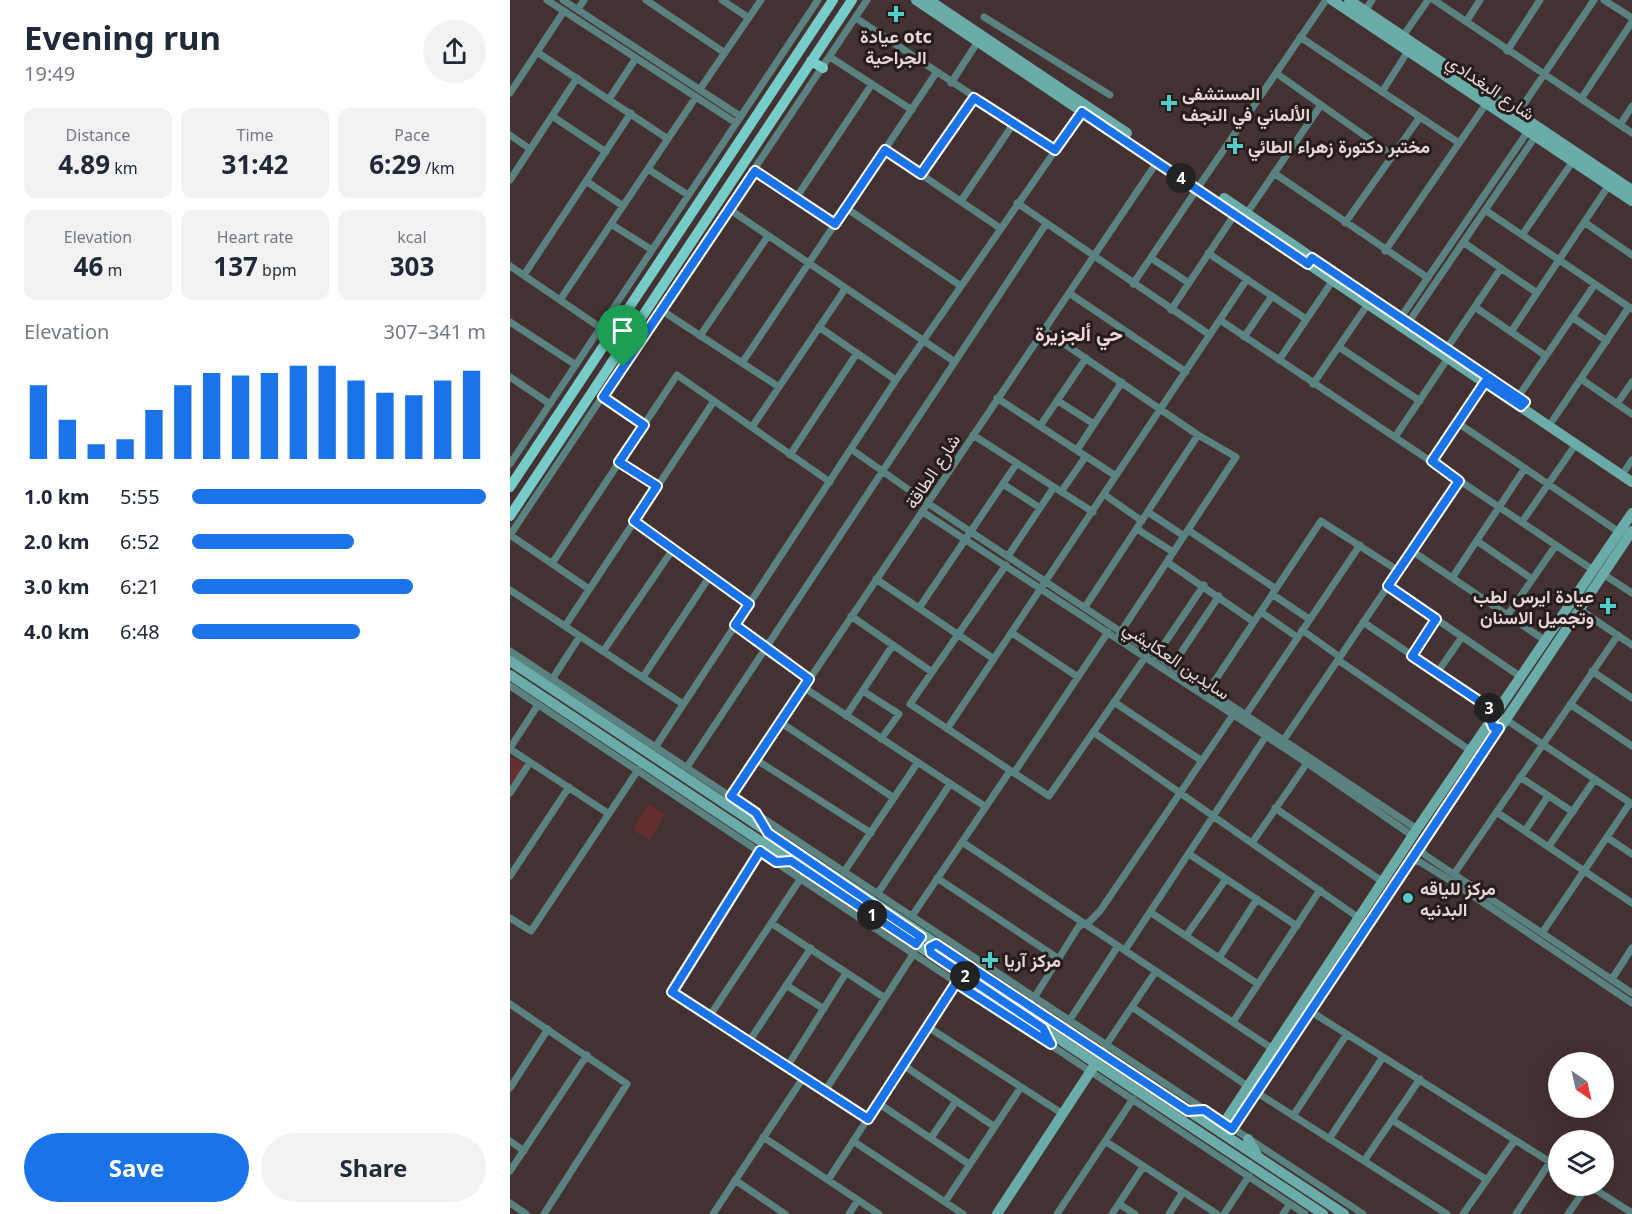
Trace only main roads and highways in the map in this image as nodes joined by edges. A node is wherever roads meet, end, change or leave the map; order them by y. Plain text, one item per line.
1 (833, 0) edge
2 (852, 0) edge
3 (811, 61) junction
4 (823, 68) road end
5 (770, 94) junction
6 (783, 102) junction
7 (748, 127) junction
8 (762, 134) junction
9 (523, 467) junction
10 (512, 479) edge
11 (510, 493) edge
12 (515, 502) edge
13 (510, 516) edge

1 - 5 main road
2 - 3 main road
3 - 4 main road
3 - 6 main road
5 - 6 main road
5 - 7 main road
6 - 8 main road
7 - 8 main road
7 - 9 main road
8 - 12 main road
9 - 10 main road
9 - 11 main road
12 - 13 main road

